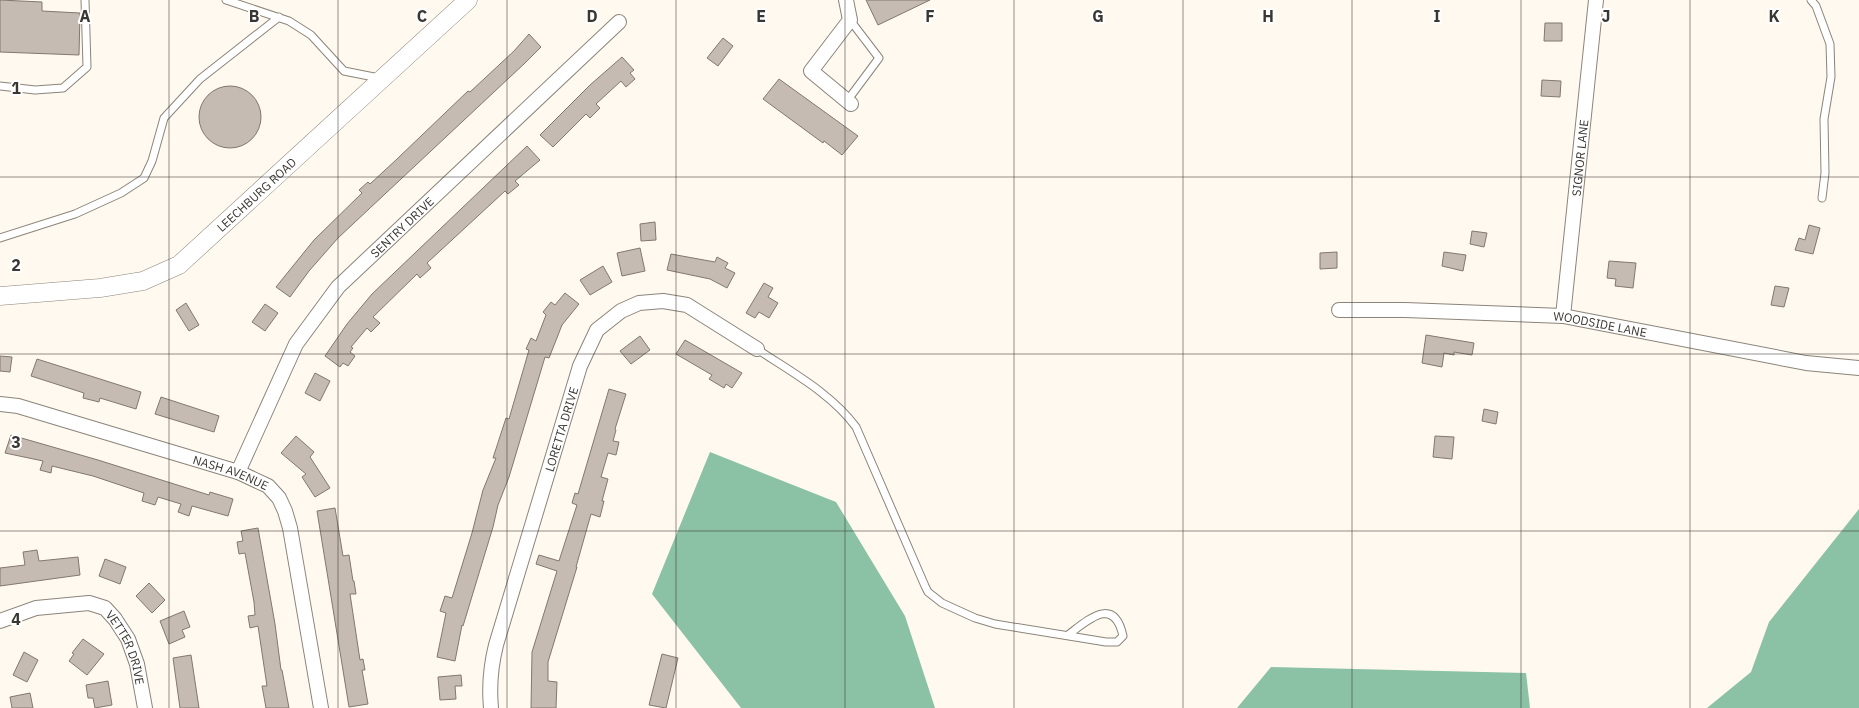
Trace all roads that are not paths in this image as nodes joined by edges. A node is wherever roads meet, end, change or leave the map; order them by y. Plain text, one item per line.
1 (85, 0) edge
2 (226, 0) edge
3 (468, 0) edge
4 (846, 0) edge
5 (1596, 0) edge
6 (1811, 0) edge
7 (279, 17) junction
8 (850, 20) junction
9 (619, 22) dead end
10 (382, 79) junction
11 (0, 86) edge
12 (849, 103) joint
13 (1822, 198) dead end
14 (0, 238) edge
15 (0, 296) edge
16 (1339, 310) dead end
17 (1564, 316) junction
18 (757, 350) joint
19 (1859, 368) edge
20 (0, 404) edge
21 (238, 472) junction
22 (0, 621) edge
23 (1068, 635) junction
24 (145, 708) edge
25 (321, 708) edge
26 (491, 708) edge

1 - 11 lane
2 - 7 lane
3 - 10 street, LEECHBURG ROAD
4 - 8 street
5 - 17 street, SIGNOR LANE
6 - 13 lane
7 - 10 lane
7 - 14 lane
8 - 12 lane
8 - 12 street
9 - 21 street, SENTRY DRIVE
10 - 15 street, LEECHBURG ROAD
16 - 17 street, WOODSIDE LANE
17 - 19 street, WOODSIDE LANE
18 - 23 lane
18 - 26 street, LORETTA DRIVE
20 - 21 street, NASH AVENUE
21 - 25 street, NASH AVENUE
22 - 24 street, VETTER DRIVE
23 - 23 lane

